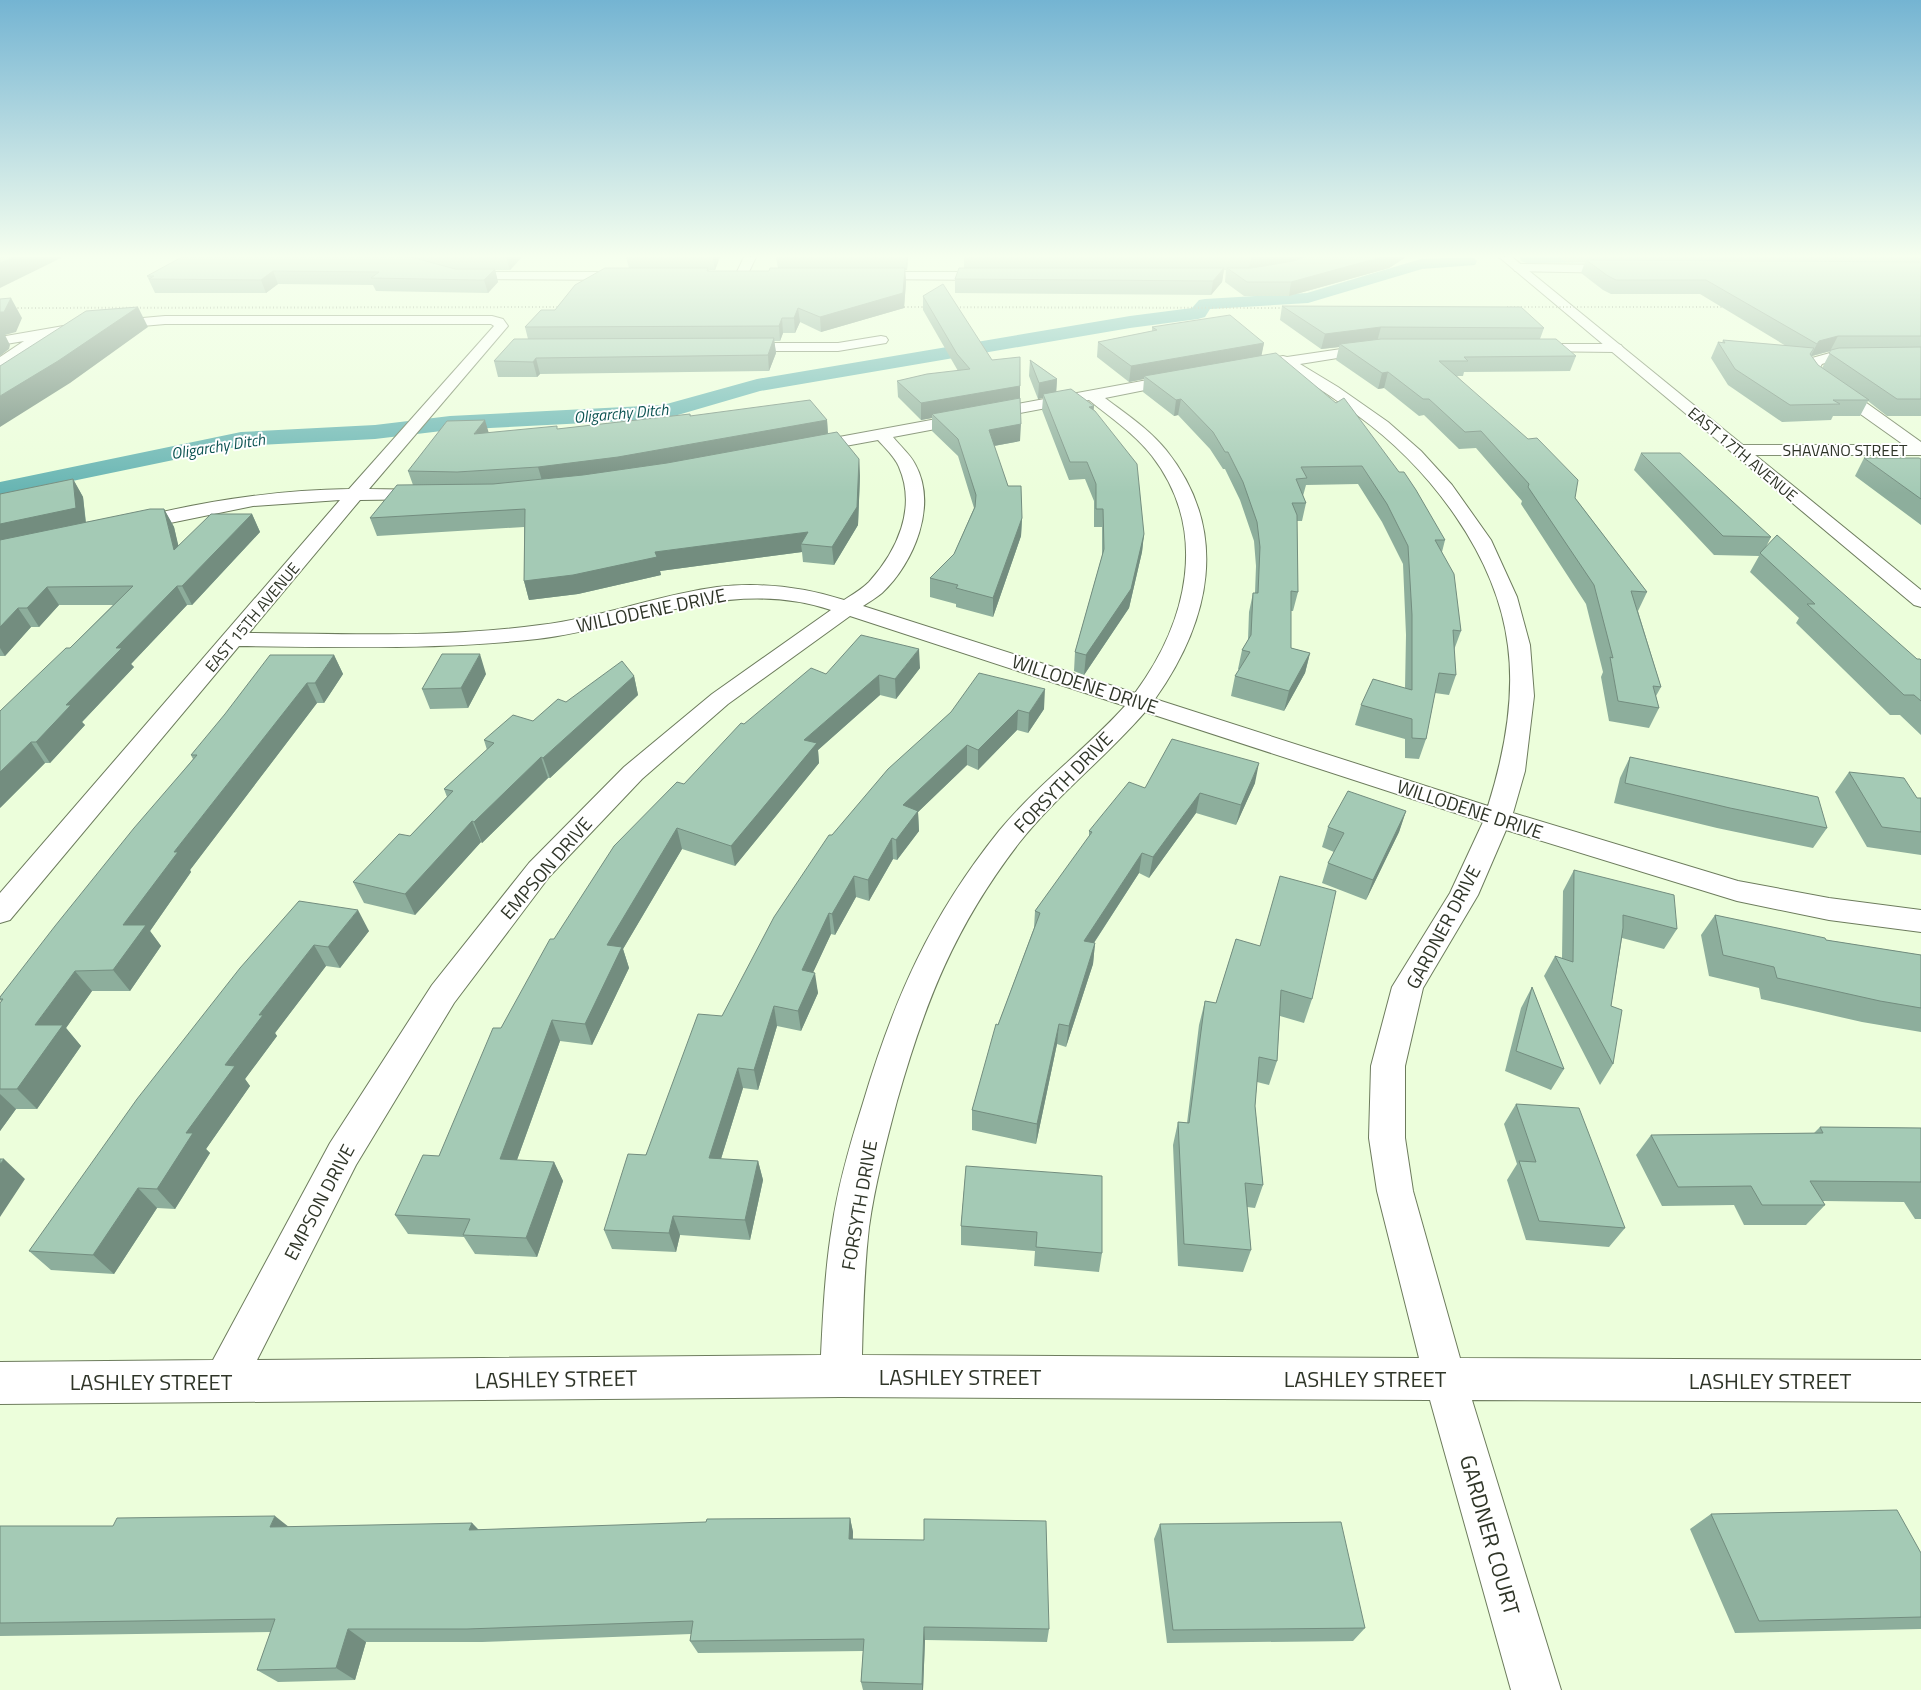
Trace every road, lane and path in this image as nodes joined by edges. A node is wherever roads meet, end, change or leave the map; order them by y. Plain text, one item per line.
1 (31, 336) edge
2 (40, 336) edge
3 (492, 336) edge
4 (1601, 336) edge
5 (881, 340) dead end
6 (0, 341) edge
7 (722, 347) edge
8 (482, 348) junction
9 (501, 348) dead end
10 (1395, 348) edge
11 (1512, 348) edge
12 (1616, 348) junction
13 (1921, 356) edge
14 (1283, 360) junction
15 (0, 363) edge
16 (1235, 369) edge
17 (1197, 376) edge
18 (1092, 396) junction
19 (882, 434) junction
20 (796, 450) edge
21 (1739, 450) junction
22 (1921, 450) edge
23 (354, 495) junction
24 (443, 495) edge
25 (117, 528) edge
26 (1921, 601) edge
27 (847, 608) junction
28 (233, 639) junction
29 (1140, 702) junction
30 (1498, 818) junction
31 (0, 912) edge
32 (1921, 921) edge
33 (840, 1376) junction
34 (1445, 1379) junction
35 (1921, 1381) edge
36 (224, 1382) junction
37 (0, 1383) edge
38 (1536, 1690) edge

1 - 6 street
2 - 15 street
3 - 8 street, EAST 15TH AVENUE
4 - 12 street, EAST 17TH AVENUE
5 - 7 street
8 - 9 street
8 - 23 street, EAST 15TH AVENUE
10 - 14 street
11 - 12 street
12 - 21 street, EAST 17TH AVENUE
13 - 22 street
14 - 16 street
14 - 30 street, GARDNER DRIVE
17 - 18 street
18 - 19 street
18 - 29 street, FORSYTH DRIVE
19 - 20 street
19 - 27 street, EMPSON DRIVE
21 - 22 street, SHAVANO STREET
21 - 26 street, EAST 17TH AVENUE
23 - 24 street
23 - 25 street
23 - 28 street, EAST 15TH AVENUE
27 - 28 street, WILLODENE DRIVE
27 - 29 street, WILLODENE DRIVE
27 - 36 street, EMPSON DRIVE
28 - 31 street, EAST 15TH AVENUE
29 - 30 street, WILLODENE DRIVE
29 - 33 street, FORSYTH DRIVE
30 - 32 street, WILLODENE DRIVE
30 - 34 street, GARDNER DRIVE
33 - 34 street, LASHLEY STREET
33 - 36 street, LASHLEY STREET
34 - 35 street, LASHLEY STREET
34 - 38 street, GARDNER COURT
36 - 37 street, LASHLEY STREET

